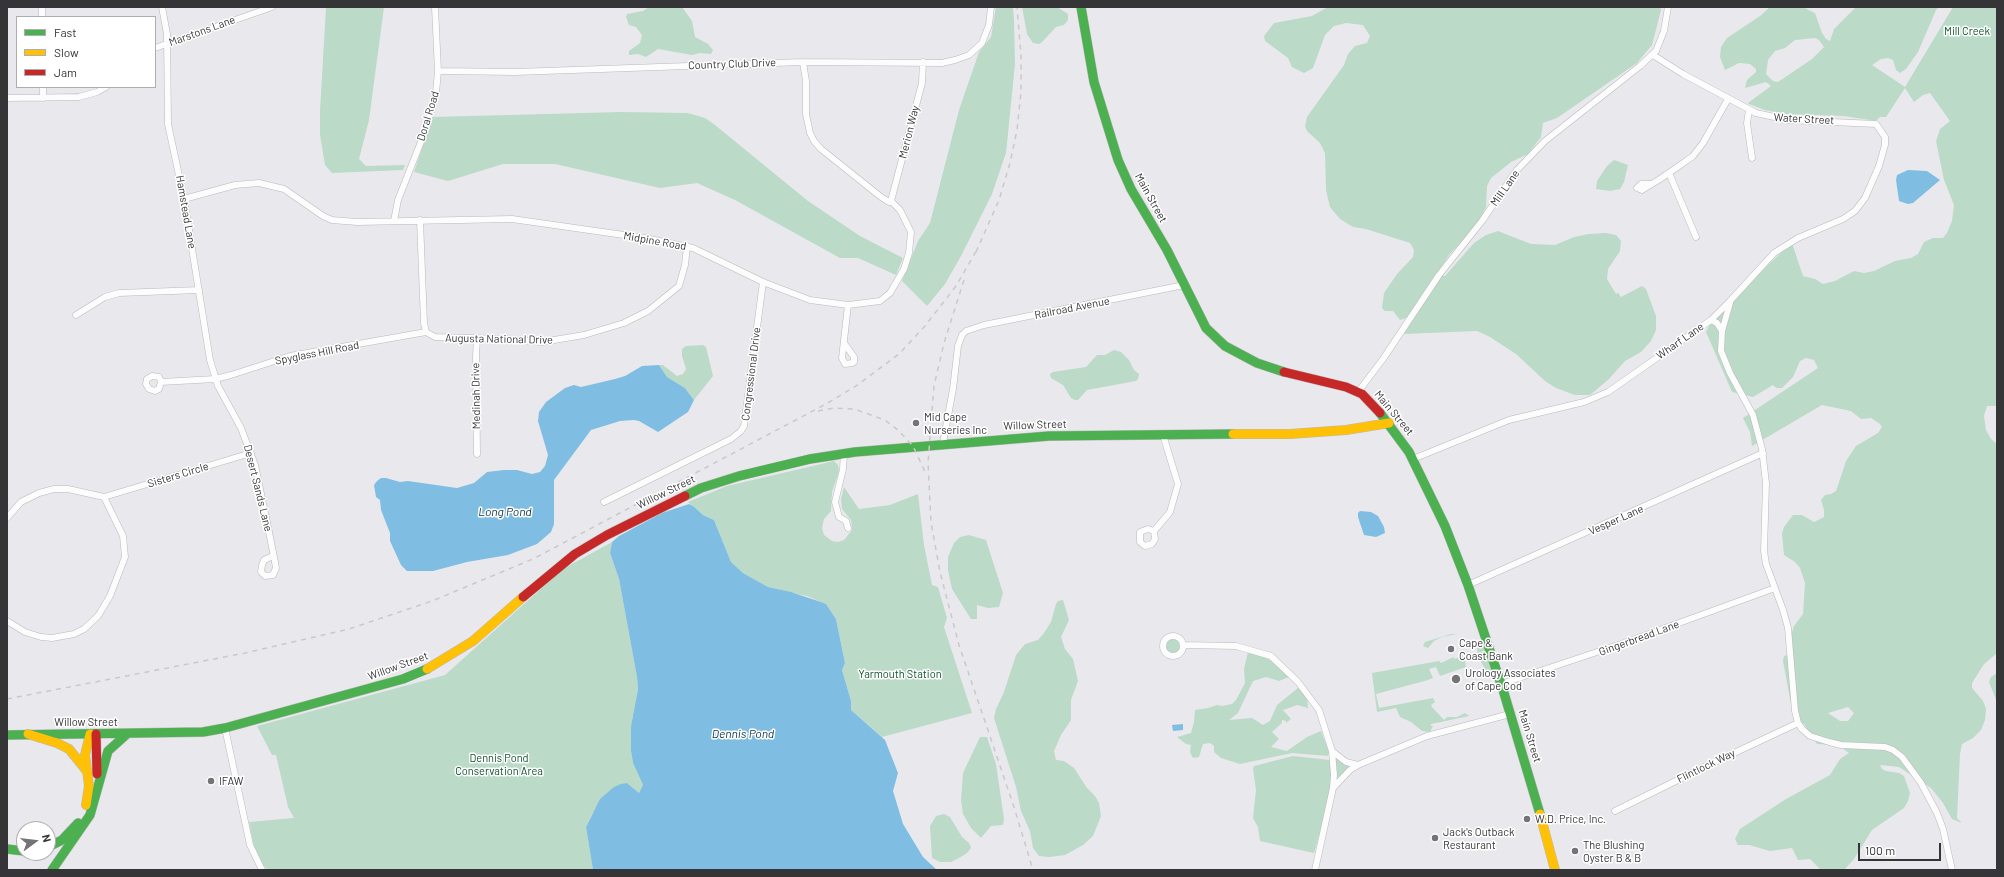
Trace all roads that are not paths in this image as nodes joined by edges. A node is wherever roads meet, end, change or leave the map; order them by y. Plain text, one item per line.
1 (162, 7) edge
2 (272, 7) edge
3 (435, 7) edge
4 (991, 7) edge
5 (1081, 7) edge
6 (1668, 7) edge
7 (167, 44) junction
8 (156, 48) edge
9 (1653, 55) junction
10 (803, 62) junction
11 (923, 62) junction
12 (438, 71) junction
13 (43, 88) edge
14 (103, 88) edge
15 (7, 98) edge
16 (43, 98) junction
17 (1728, 99) junction
18 (1749, 110) junction
19 (1885, 145) joint
20 (1752, 158) dead end
21 (1669, 173) junction
22 (1651, 184) dead end
23 (184, 198) junction
24 (891, 201) junction
25 (394, 220) junction
26 (420, 220) junction
27 (1696, 237) dead end
28 (687, 246) junction
29 (763, 282) junction
30 (1184, 285) junction
31 (199, 290) junction
32 (1730, 302) junction
33 (848, 305) junction
34 (76, 315) dead end
35 (1711, 320) junction
36 (1722, 331) junction
37 (426, 332) junction
38 (477, 338) junction
39 (844, 343) dead end
40 (215, 379) junction
41 (162, 382) dead end
42 (1358, 392) junction
43 (1389, 424) junction
44 (1163, 435) junction
45 (943, 443) junction
46 (251, 453) junction
47 (844, 453) junction
48 (477, 454) dead end
49 (1763, 454) junction
50 (1413, 459) junction
51 (104, 497) junction
52 (604, 502) dead end
53 (7, 518) edge
54 (848, 528) dead end
55 (1154, 531) dead end
56 (273, 556) dead end
57 (1468, 585) junction
58 (1775, 588) junction
59 (7, 621) edge
60 (1183, 645) dead end
61 (1501, 684) junction
62 (1510, 714) junction
63 (1798, 723) junction
64 (225, 728) junction
65 (28, 734) junction
66 (93, 734) junction
67 (127, 734) junction
68 (7, 735) edge
69 (1332, 751) junction
70 (1358, 765) junction
71 (86, 771) junction
72 (1333, 788) junction
73 (96, 795) junction
74 (1615, 811) dead end
75 (56, 842) edge
76 (52, 870) edge
77 (262, 870) edge
78 (1315, 870) edge
79 (1555, 870) edge
80 (1952, 870) edge

1 - 7 street, Hamstead Lane
2 - 7 street, Marstons Lane
3 - 12 street, Doral Road
4 - 11 street, Country Club Drive
5 - 30 main road, Main Street
6 - 9 street, Mill Lane
7 - 8 street, Marstons Lane
7 - 23 street, Hamstead Lane
9 - 17 street, Water Street
9 - 42 street, Mill Lane
10 - 11 street, Country Club Drive
10 - 12 street, Country Club Drive
10 - 24 street, Midpine Road
11 - 24 street, Merion Way
12 - 25 street, Doral Road
13 - 16 street
14 - 16 street
15 - 16 street
17 - 18 street, Water Street
17 - 21 street
18 - 19 street, Water Street
18 - 20 street
19 - 32 street, Wharf Lane
21 - 22 street
21 - 27 street
23 - 25 street, Midpine Road
23 - 31 street, Hamstead Lane
24 - 33 street, Midpine Road
25 - 26 street, Midpine Road
26 - 28 street, Midpine Road
26 - 37 street
28 - 29 street, Midpine Road
28 - 38 street, Augusta National Drive
29 - 33 street, Midpine Road
29 - 52 street, Congressional Drive
30 - 42 main road, Main Street
30 - 45 street, Railroad Avenue
31 - 34 street
31 - 40 street, Hamstead Lane
32 - 35 street, Wharf Lane
32 - 36 street
33 - 39 street
35 - 36 street
35 - 50 street, Wharf Lane
36 - 49 street
37 - 38 street, Augusta National Drive
37 - 40 street, Spyglass Hill Road
38 - 48 street, Medinah Drive
40 - 41 street, Spyglass Hill Road
40 - 46 street, Desert Sands Lane
42 - 43 main road, Main Street
43 - 44 main road, Willow Street
43 - 50 main road, Main Street
44 - 45 main road, Willow Street
44 - 55 street
45 - 47 main road, Willow Street
46 - 51 street, Sisters Circle
46 - 56 street, Desert Sands Lane
47 - 54 street
47 - 64 main road, Willow Street
49 - 57 street, Vesper Lane
49 - 58 street
50 - 57 main road, Main Street
51 - 53 street, Sisters Circle
51 - 59 street
57 - 61 main road, Main Street
58 - 61 street, Gingerbread Lane
58 - 63 street
60 - 69 street
61 - 62 main road, Main Street
62 - 70 street
62 - 79 main road, Main Street
63 - 74 street, Flintlock Way
63 - 80 street
64 - 67 main road, Willow Street
64 - 77 street
65 - 66 main road, Willow Street
65 - 68 main road, Willow Street
65 - 71 main road
66 - 67 main road, Willow Street
66 - 71 main road
66 - 73 main road
67 - 73 main road
69 - 70 street
69 - 72 street
70 - 72 street
71 - 75 main road
72 - 78 street
73 - 76 main road

